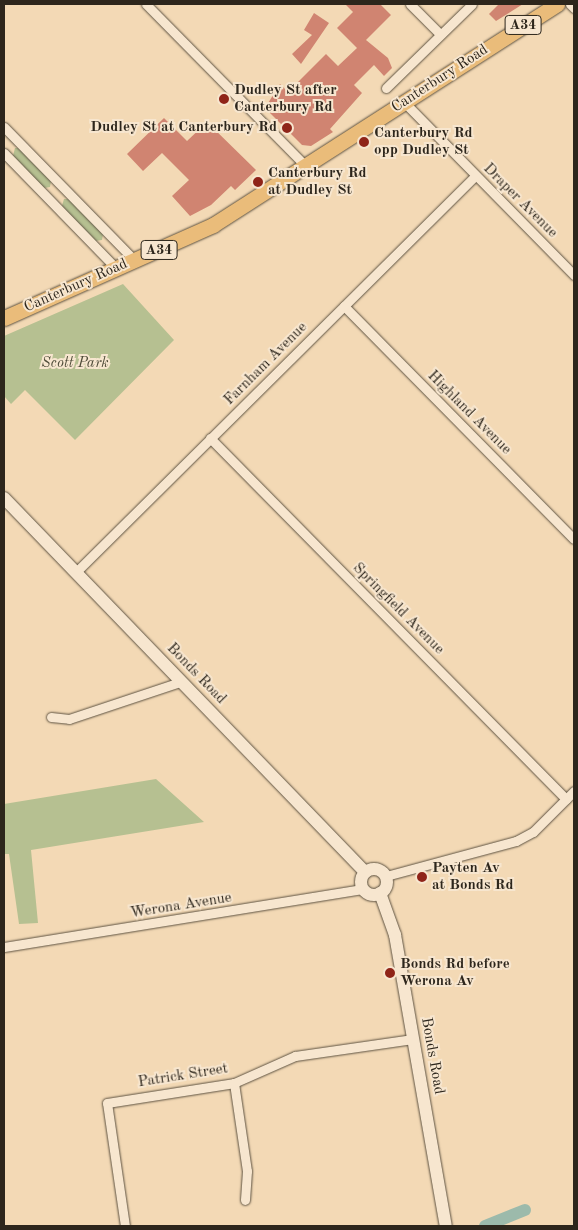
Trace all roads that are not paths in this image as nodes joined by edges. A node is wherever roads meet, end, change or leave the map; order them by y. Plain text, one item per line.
1 (146, 4) edge
2 (410, 4) edge
3 (472, 4) edge
4 (557, 4) edge
5 (570, 4) edge
6 (574, 8) edge
7 (440, 34) junction
8 (386, 88) dead end
9 (404, 102) junction
10 (4, 127) edge
11 (4, 152) edge
12 (306, 166) junction
13 (476, 176) junction
14 (135, 261) junction
15 (117, 269) junction
16 (574, 276) edge
17 (344, 306) junction
18 (4, 318) edge
19 (210, 438) junction
20 (4, 498) edge
21 (574, 539) edge
22 (76, 572) junction
23 (180, 682) junction
24 (51, 717) dead end
25 (574, 791) edge
26 (566, 799) junction
27 (365, 872) junction
28 (386, 876) junction
29 (362, 889) junction
30 (380, 893) junction
31 (4, 947) edge
32 (413, 1039) junction
33 (234, 1083) junction
34 (245, 1200) dead end
35 (125, 1226) edge
36 (446, 1226) edge

1 - 12 street
2 - 7 street
3 - 7 street
4 - 9 highway, Canterbury Road / A34
5 - 6 street
7 - 8 street
9 - 12 highway, Canterbury Road / A34
9 - 13 street, Draper Avenue
10 - 14 street
11 - 15 street
12 - 14 highway, Canterbury Road / A34
13 - 16 street, Draper Avenue
13 - 17 street, Farnham Avenue
14 - 15 highway, Canterbury Road / A34
15 - 18 highway, Canterbury Road / A34
17 - 19 street, Farnham Avenue
17 - 21 street, Highland Avenue
19 - 22 street, Farnham Avenue
19 - 26 street, Springfield Avenue
20 - 22 main road, Bonds Road
22 - 23 main road, Bonds Road
23 - 24 street
23 - 27 main road, Bonds Road
25 - 26 street
26 - 28 street
27 - 28 main road
27 - 29 main road
28 - 30 main road
29 - 30 main road
29 - 31 street, Werona Avenue
30 - 32 main road, Bonds Road
32 - 33 street, Patrick Street
32 - 36 main road, Bonds Road
33 - 34 street
33 - 35 street, Patrick Street

